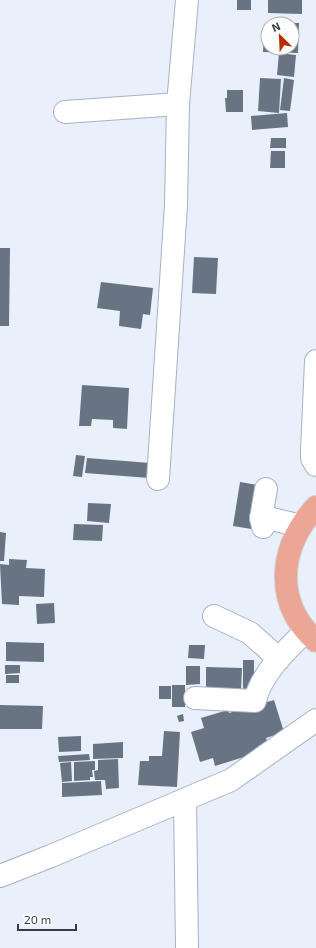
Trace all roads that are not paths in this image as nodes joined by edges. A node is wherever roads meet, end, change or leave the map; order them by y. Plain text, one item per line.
1 (187, 0) edge
2 (178, 104) junction
3 (65, 112) dead end
4 (316, 361) edge
5 (316, 465) edge
6 (158, 480) dead end
7 (266, 490) dead end
8 (316, 507) edge
9 (301, 526) junction
10 (214, 616) dead end
11 (311, 636) edge
12 (279, 659) junction
13 (195, 698) dead end
14 (316, 720) edge
15 (185, 800) junction
16 (0, 876) edge
17 (188, 948) edge

1 - 2 street
2 - 3 street
2 - 6 street
4 - 5 street
7 - 9 street
8 - 9 main road
9 - 11 main road
10 - 12 street
11 - 12 street
12 - 13 street
14 - 15 street
15 - 16 street
15 - 17 street

